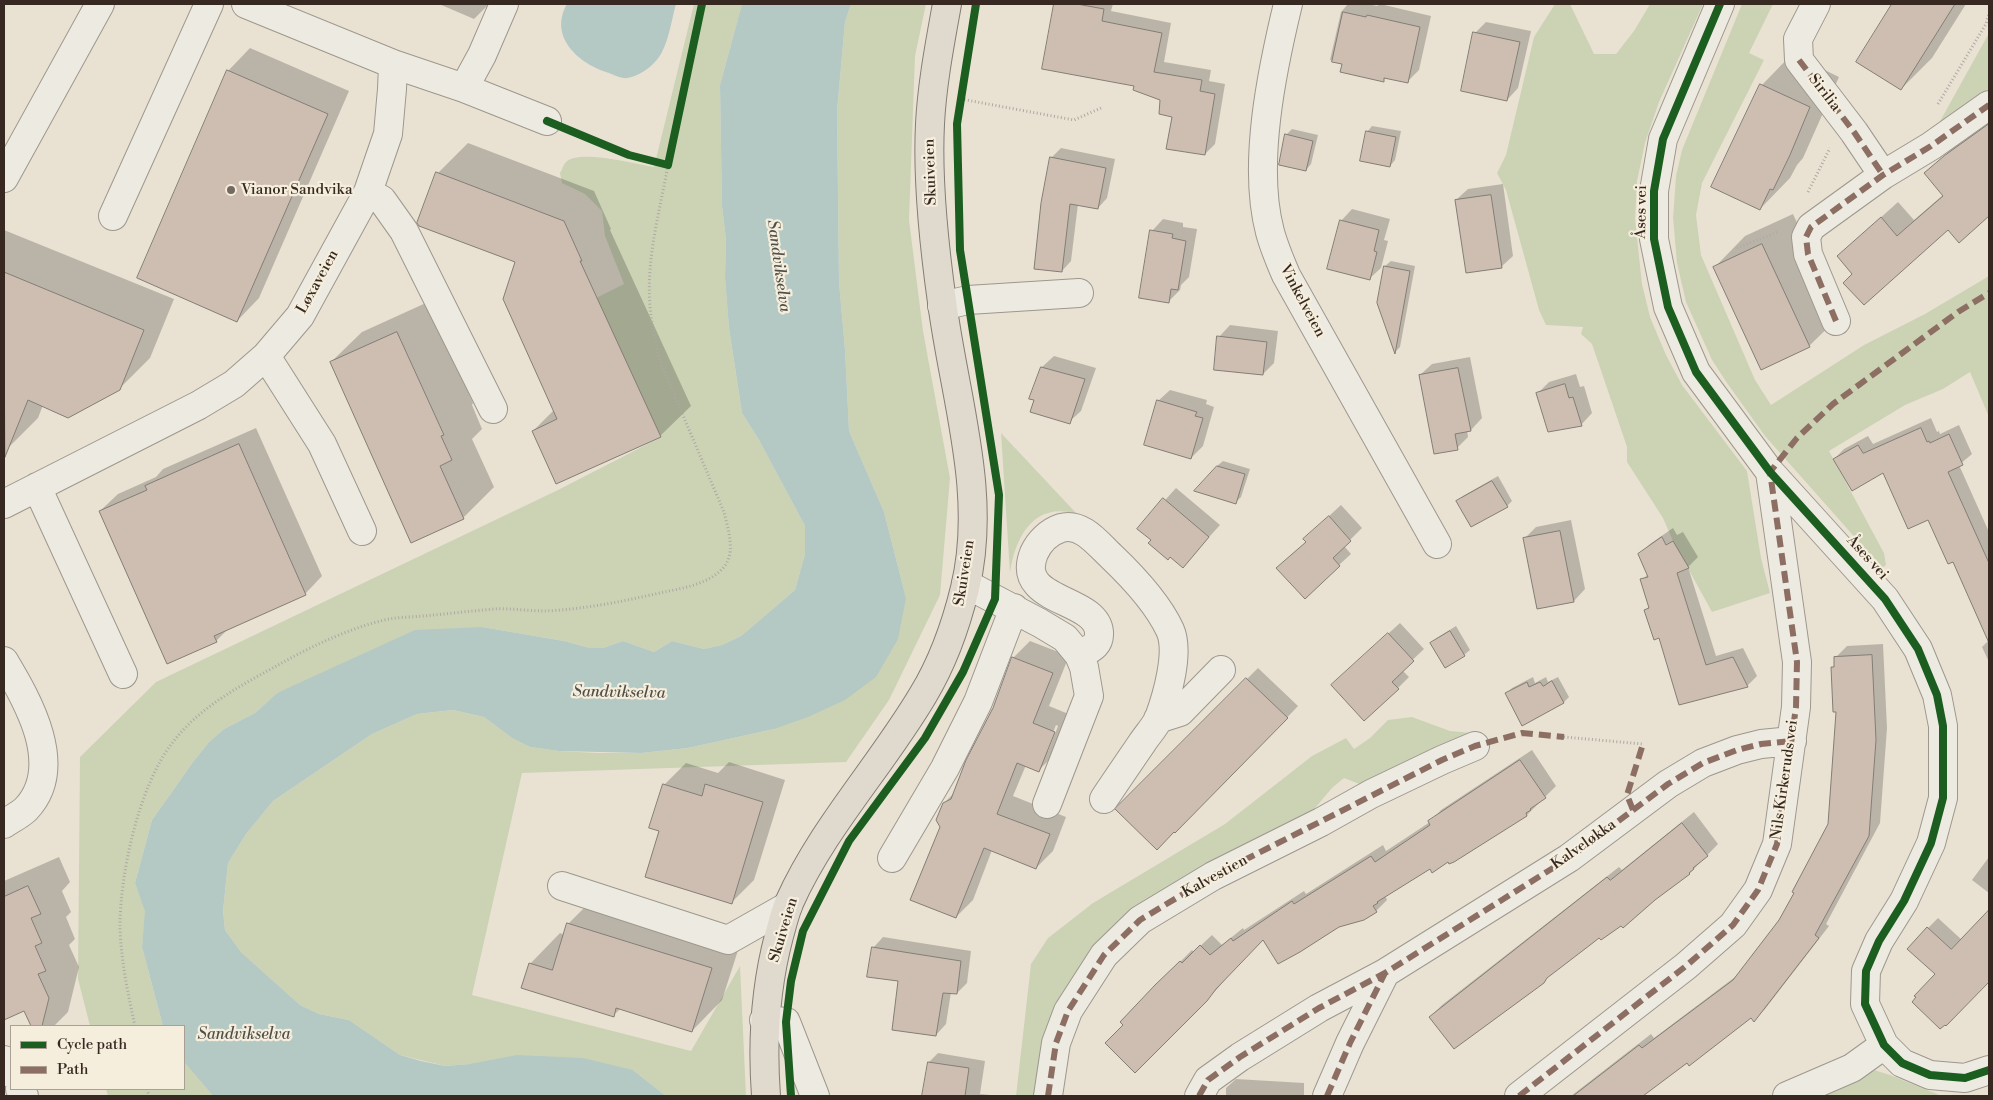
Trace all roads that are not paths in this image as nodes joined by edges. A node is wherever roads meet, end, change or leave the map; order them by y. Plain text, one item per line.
1 (100, 4) edge
2 (209, 4) edge
3 (246, 4) edge
4 (504, 4) edge
5 (947, 4) edge
6 (1288, 4) edge
7 (1720, 4) edge
8 (1816, 4) edge
9 (393, 64) junction
10 (464, 88) junction
11 (1989, 104) edge
12 (547, 121) dead end
13 (1883, 175) junction
14 (4, 178) edge
15 (368, 192) junction
16 (113, 216) dead end
17 (1079, 293) dead end
18 (942, 306) junction
19 (1836, 321) dead end
20 (266, 356) junction
21 (493, 409) dead end
22 (1770, 472) junction
23 (37, 487) junction
24 (4, 504) edge
25 (362, 531) dead end
26 (1437, 544) dead end
27 (966, 584) junction
28 (1014, 608) junction
29 (1079, 655) junction
30 (4, 661) edge
31 (1221, 670) dead end
32 (123, 674) dead end
33 (1158, 719) junction
34 (1792, 741) junction
35 (1475, 746) dead end
36 (1104, 799) dead end
37 (1047, 804) dead end
38 (4, 824) edge
39 (892, 858) dead end
40 (562, 886) dead end
41 (788, 906) junction
42 (1385, 973) junction
43 (764, 1020) junction
44 (1884, 1045) junction
45 (4, 1060) edge
46 (1989, 1070) edge
47 (10, 1071) edge
48 (766, 1096) edge
49 (814, 1096) edge
50 (1048, 1096) edge
51 (1199, 1096) edge
52 (1327, 1096) edge
53 (1519, 1096) edge
54 (1787, 1096) edge

1 - 14 street
2 - 16 street
3 - 9 street
4 - 10 street
5 - 18 main road, Skuiveien
6 - 26 street, Vinkelveien
7 - 22 street, Åses vei
8 - 13 street, Sirilia
9 - 10 street
9 - 15 street, Løxaveien
10 - 12 street
11 - 13 street
13 - 19 street
15 - 20 street, Løxaveien
15 - 21 street
17 - 18 street
18 - 27 main road, Skuiveien
20 - 23 street, Løxaveien
20 - 25 street
22 - 34 street, Nils Kirkeruds vei
22 - 44 street, Åses vei
23 - 24 street, Løxaveien
23 - 32 street
27 - 28 street
27 - 41 main road, Skuiveien
28 - 29 street
28 - 39 street
29 - 33 street
29 - 37 street
30 - 38 street
31 - 33 street
33 - 36 street
34 - 42 street, Kalveløkka
34 - 53 street, Nils Kirkeruds vei
35 - 50 street, Kalvestien
40 - 41 street
41 - 43 main road, Skuiveien
42 - 51 street, Kalveløkka
42 - 52 street
43 - 48 main road, Skuiveien
43 - 49 street
44 - 46 street, Åses vei
44 - 54 street
45 - 47 street

